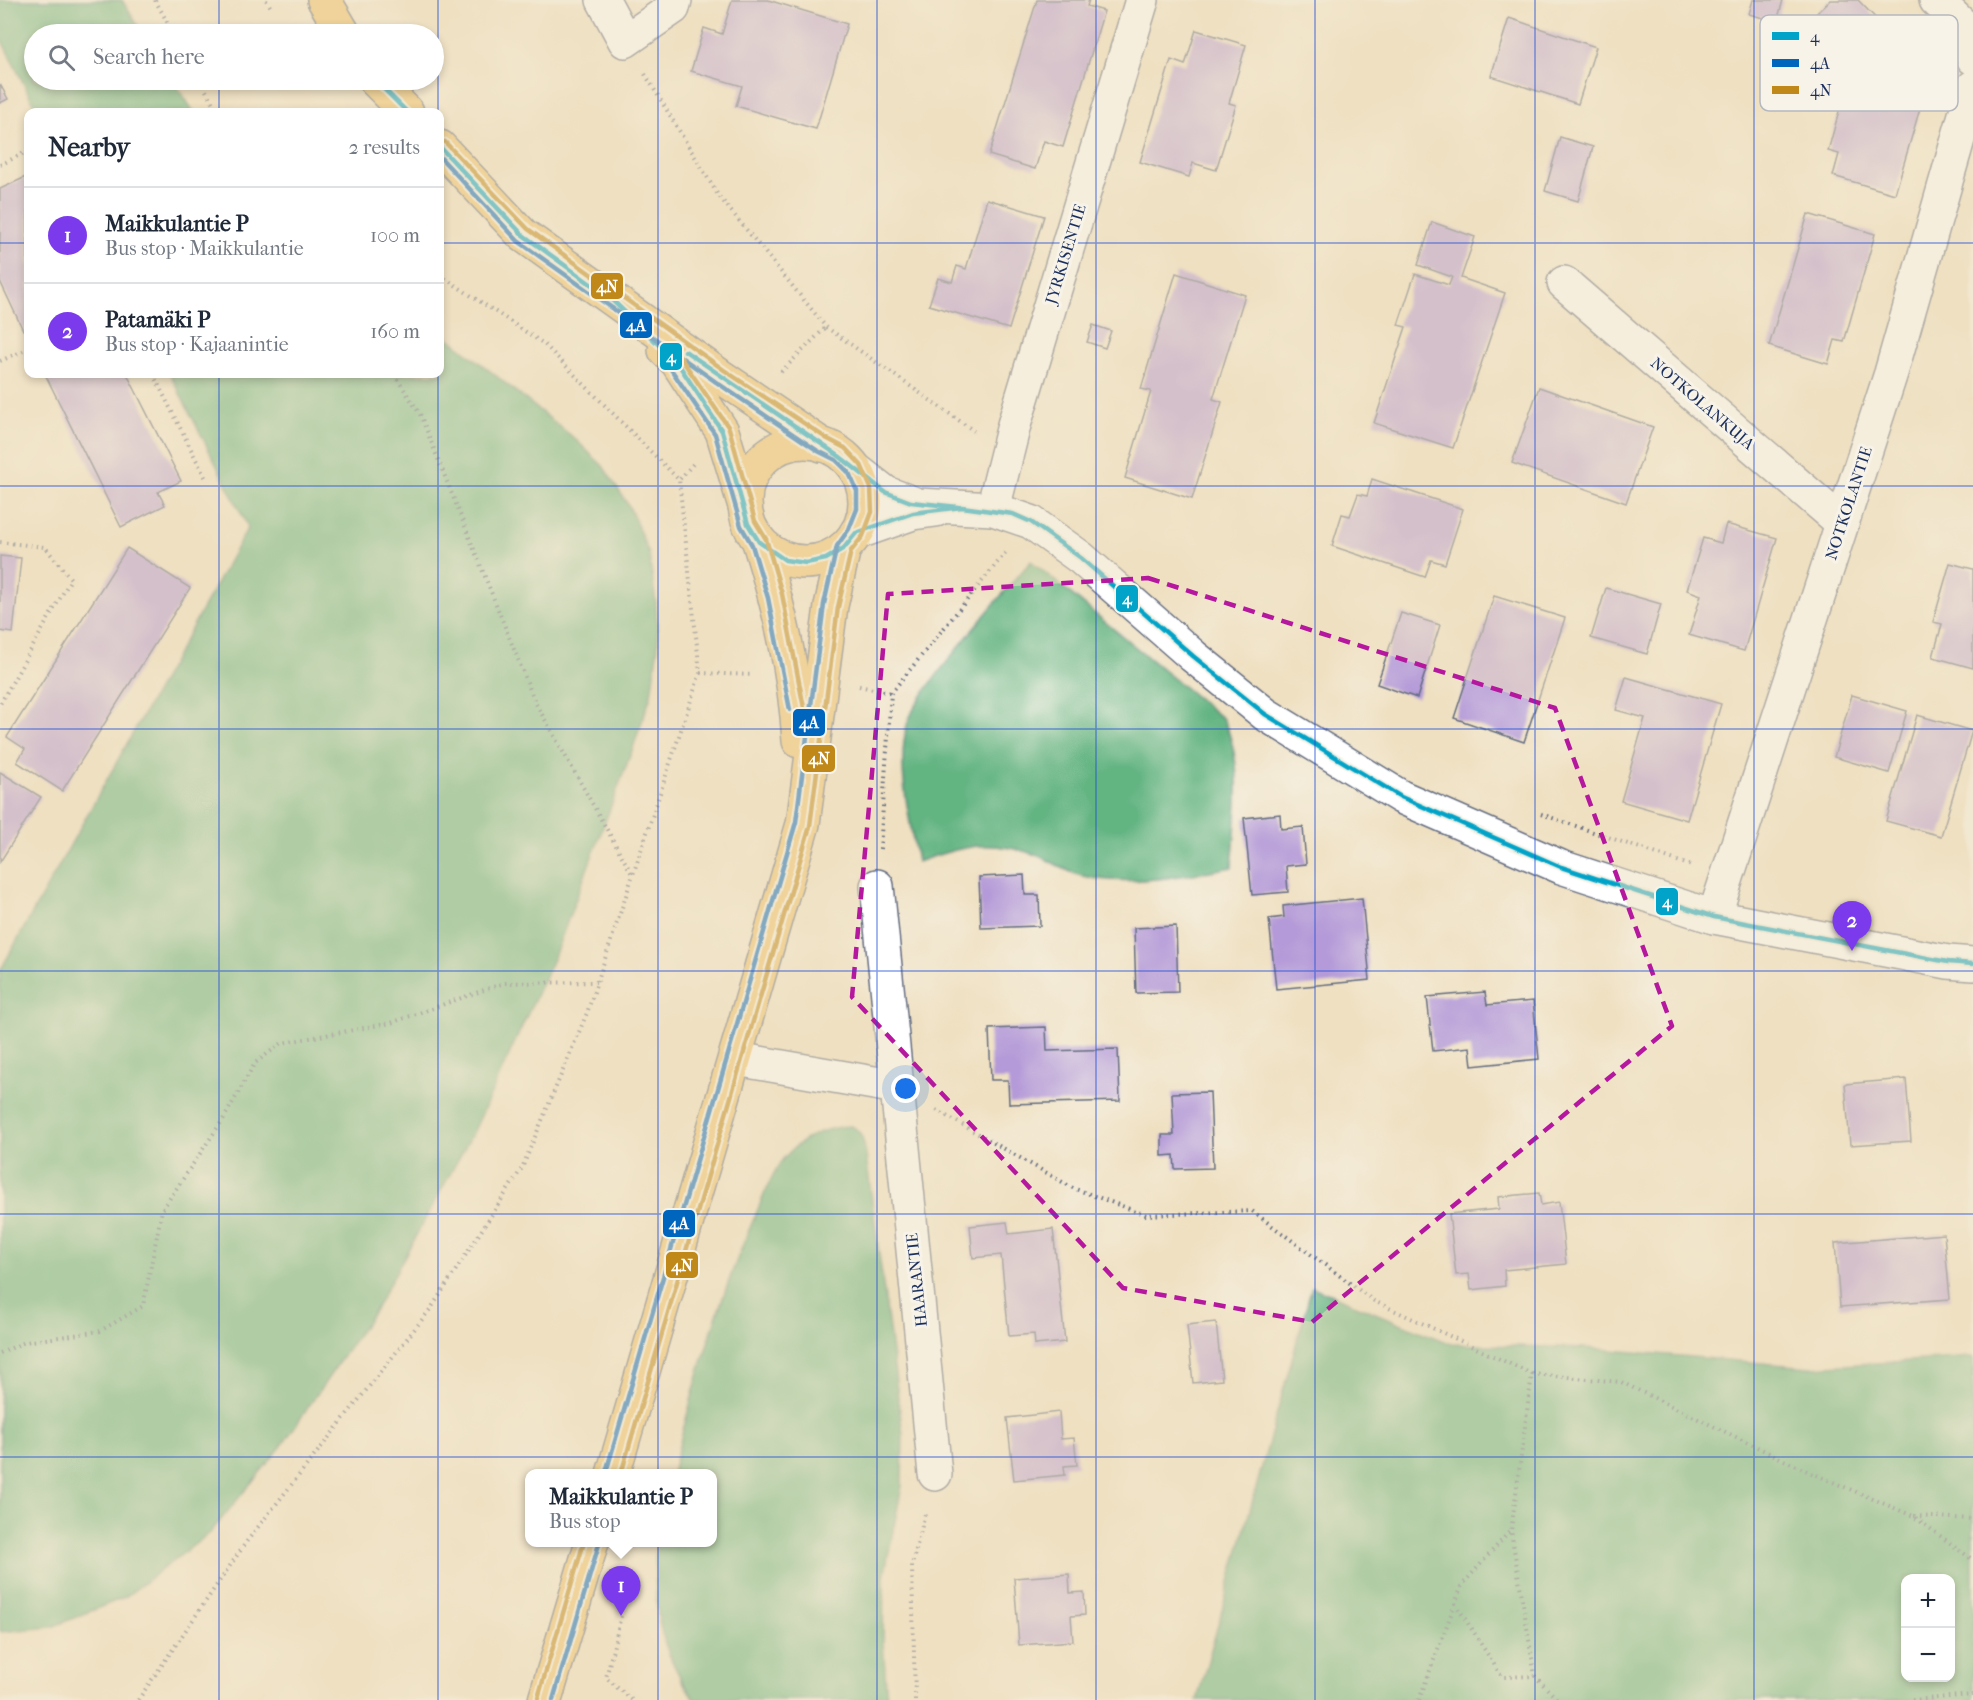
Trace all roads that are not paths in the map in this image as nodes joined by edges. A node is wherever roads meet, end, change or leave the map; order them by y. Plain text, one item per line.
1 (324, 0) edge
2 (603, 0) edge
3 (675, 0) edge
4 (1142, 0) edge
5 (1936, 0) edge
6 (1952, 15) edge
7 (1958, 21) edge
8 (338, 24) edge
9 (1973, 58) edge
10 (1973, 87) edge
11 (385, 90) edge
12 (403, 108) edge
13 (444, 151) edge
14 (1564, 283) dead end
15 (610, 298) junction
16 (822, 445) junction
17 (855, 470) junction
18 (744, 503) junction
19 (977, 508) junction
20 (1841, 522) junction
21 (850, 541) junction
22 (759, 542) junction
23 (803, 824) junction
24 (877, 886) road end
25 (1714, 917) junction
26 (1973, 964) edge
27 (736, 1059) junction
28 (897, 1086) junction
29 (614, 1469) edge
30 (935, 1474) road end
31 (591, 1547) edge
32 (545, 1700) edge

1 - 8 main road
2 - 3 street
4 - 19 street, JYRKISENTIE
5 - 6 street
7 - 9 street
10 - 20 street, NOTKOLANTIE
11 - 12 main road
13 - 15 main road
14 - 20 street, NOTKOLANKUJA
15 - 16 main road
15 - 18 main road
16 - 17 main road
16 - 18 main road
17 - 19 street
17 - 21 main road
18 - 22 main road
19 - 21 street
19 - 25 street
20 - 25 street, NOTKOLANTIE
21 - 22 main road
21 - 23 main road
22 - 23 main road
23 - 27 main road
24 - 28 street, HAARANTIE
25 - 26 street
27 - 28 street
27 - 29 main road
28 - 30 street, HAARANTIE
31 - 32 main road

